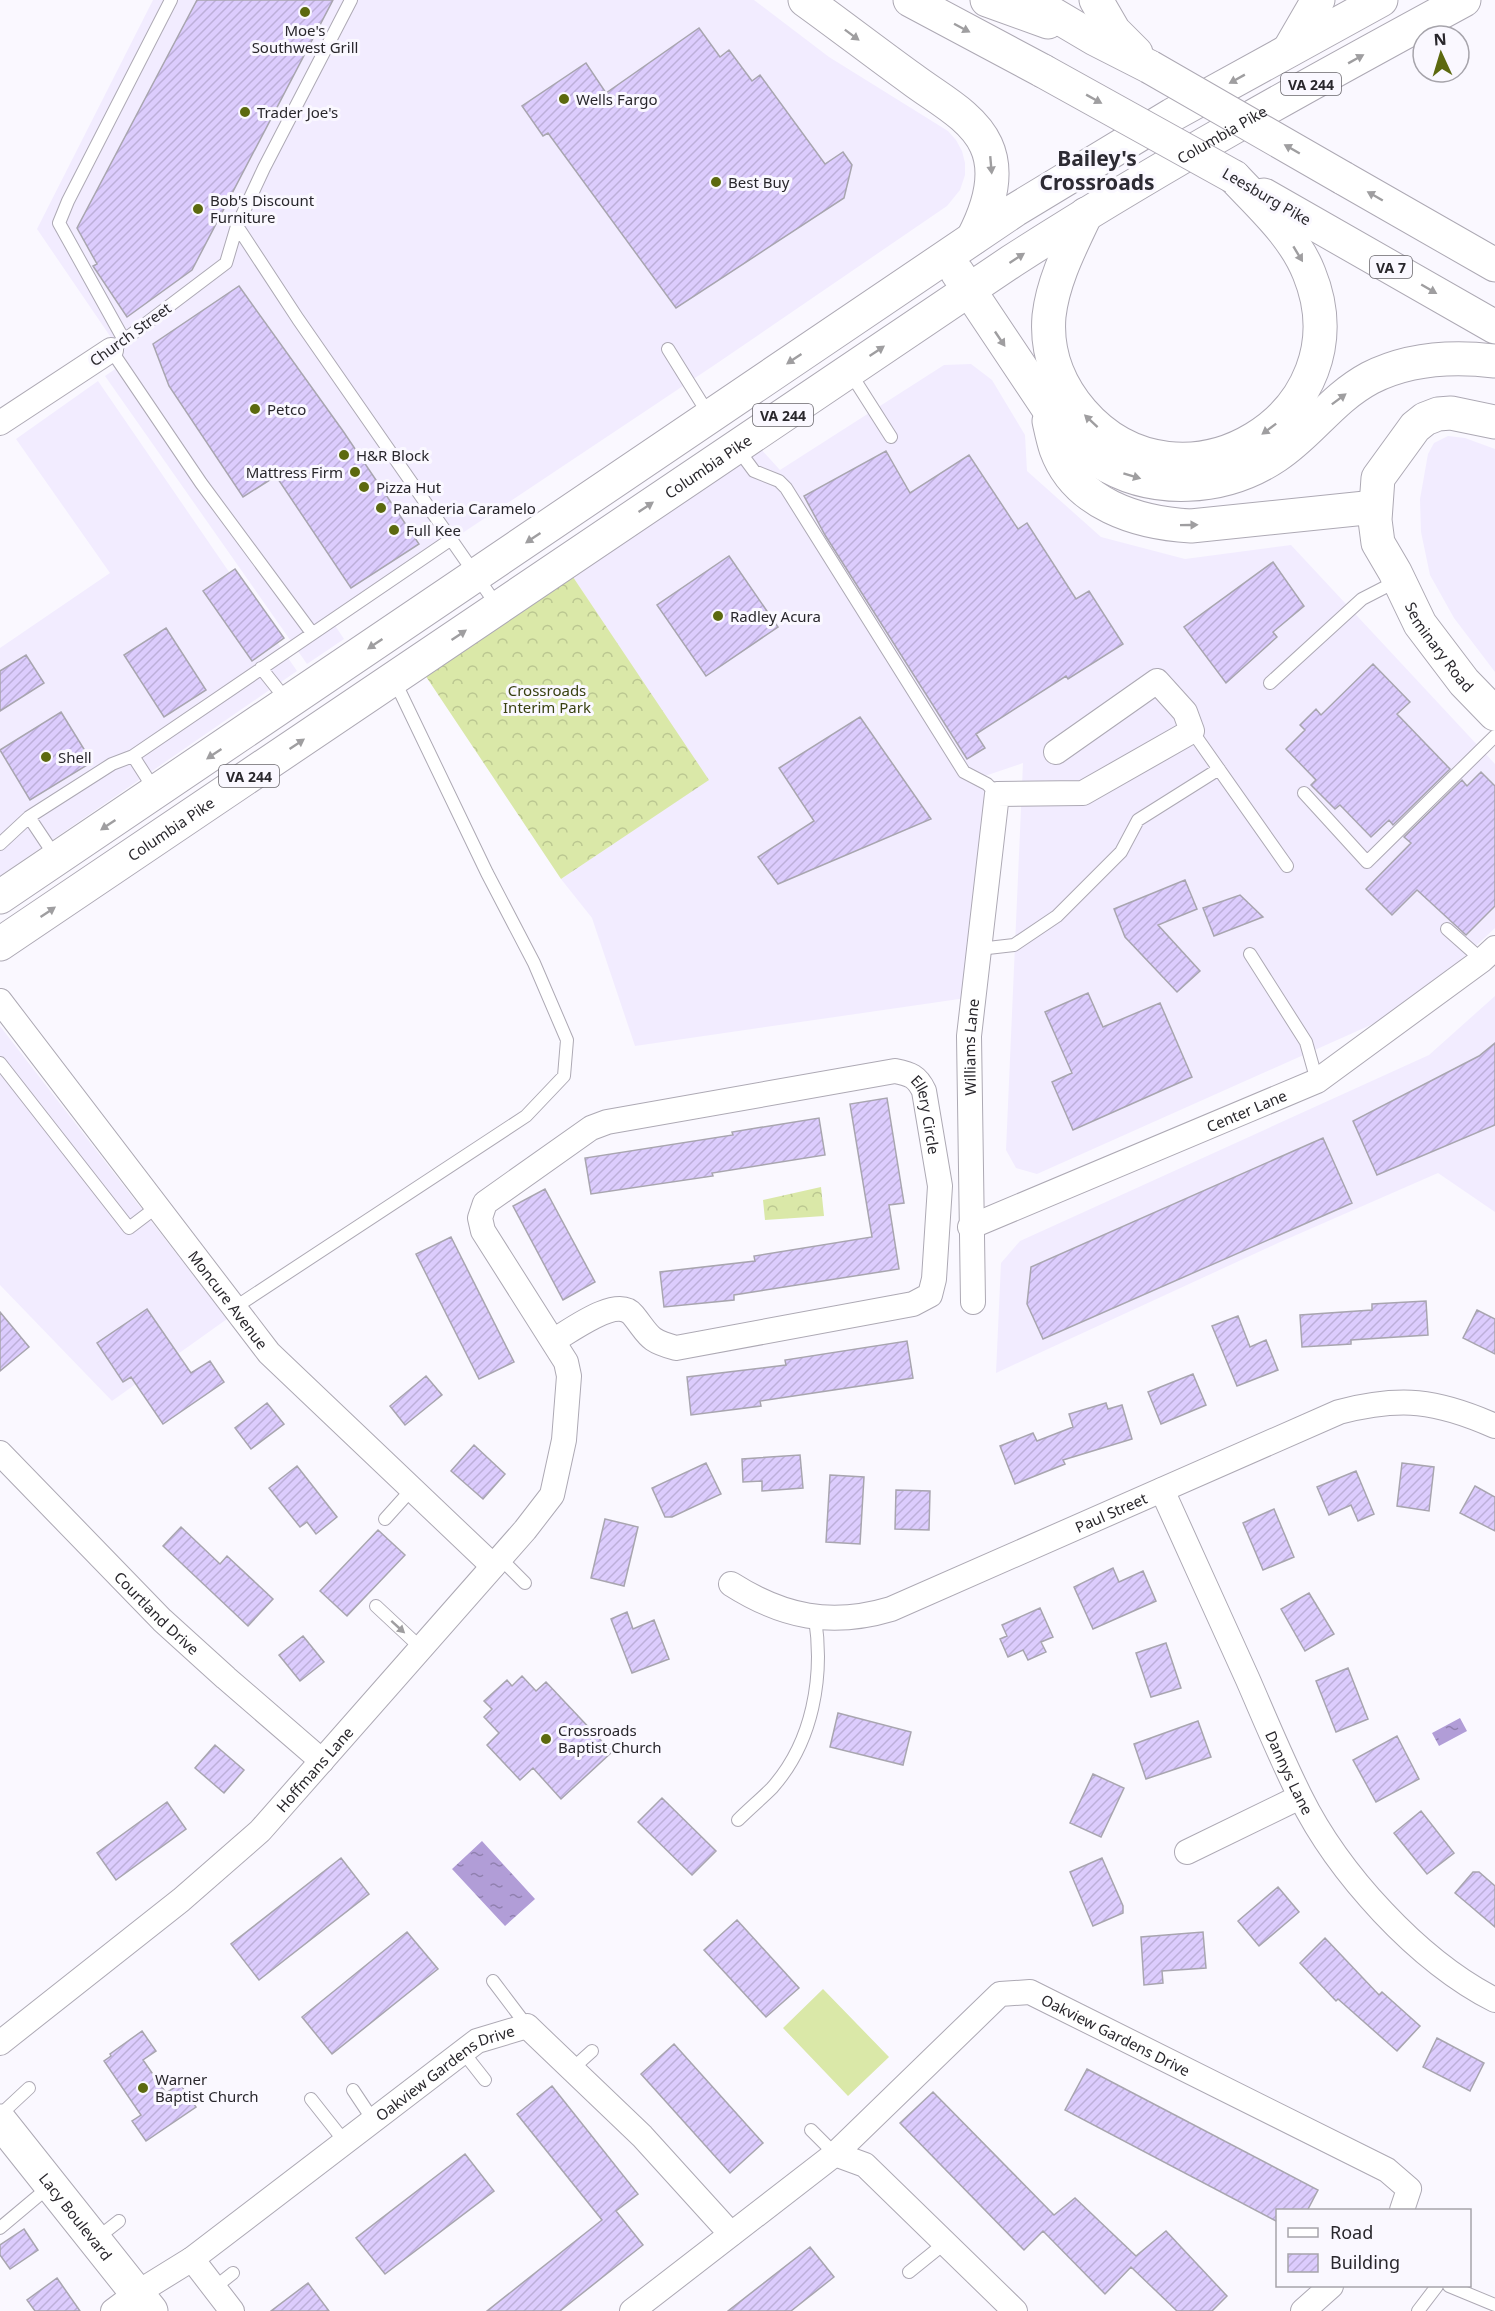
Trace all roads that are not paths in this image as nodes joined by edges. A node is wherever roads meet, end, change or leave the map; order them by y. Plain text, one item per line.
1 (171, 0) edge
2 (351, 0) edge
3 (806, 0) edge
4 (910, 0) edge
5 (987, 0) edge
6 (1029, 0) edge
7 (1096, 0) edge
8 (1318, 0) edge
9 (1381, 0) edge
10 (1464, 0) edge
11 (1414, 15) edge
12 (1105, 35) junction
13 (1289, 51) junction
14 (1234, 177) junction
15 (1086, 214) junction
16 (237, 226) junction
17 (960, 247) junction
18 (1495, 264) edge
19 (968, 290) junction
20 (1495, 327) edge
21 (117, 345) junction
22 (668, 349) dead end
23 (1495, 361) edge
24 (848, 370) junction
25 (1046, 408) junction
26 (710, 416) junction
27 (1495, 422) edge
28 (0, 423) edge
29 (891, 437) dead end
30 (736, 447) junction
31 (1395, 455) junction
32 (1375, 507) junction
33 (450, 540) junction
34 (476, 576) junction
35 (1397, 576) junction
36 (499, 608) junction
37 (312, 633) junction
38 (261, 668) junction
39 (390, 681) junction
40 (1270, 684) dead end
41 (289, 703) junction
42 (1494, 715) edge
43 (1192, 730) junction
44 (1056, 752) dead end
45 (133, 756) junction
46 (1219, 769) junction
47 (156, 793) junction
48 (1304, 793) dead end
49 (997, 794) junction
50 (29, 817) junction
51 (0, 844) edge
52 (57, 860) junction
53 (1287, 866) dead end
54 (0, 897) edge
55 (1447, 929) dead end
56 (0, 944) edge
57 (979, 949) junction
58 (1250, 954) dead end
59 (1488, 954) edge
60 (0, 1001) edge
61 (0, 1063) edge
62 (1317, 1081) junction
63 (158, 1206) junction
64 (970, 1227) junction
65 (973, 1302) dead end
66 (234, 1308) junction
67 (553, 1341) junction
68 (1495, 1426) edge
69 (564, 1440) joint
70 (0, 1453) edge
71 (412, 1489) junction
72 (1162, 1490) junction
73 (385, 1520) dead end
74 (496, 1562) junction
75 (525, 1583) dead end
76 (731, 1584) dead end
77 (376, 1606) dead end
78 (815, 1618) junction
79 (421, 1648) junction
80 (322, 1761) junction
81 (1300, 1797) junction
82 (738, 1820) dead end
83 (1187, 1852) dead end
84 (493, 1981) dead end
85 (1495, 2000) edge
86 (527, 2026) junction
87 (0, 2043) edge
88 (592, 2051) dead end
89 (463, 2052) junction
90 (572, 2069) junction
91 (486, 2080) dead end
92 (29, 2088) dead end
93 (353, 2090) dead end
94 (311, 2099) dead end
95 (0, 2120) edge
96 (373, 2120) junction
97 (811, 2130) dead end
98 (345, 2142) junction
99 (835, 2154) junction
100 (52, 2185) junction
101 (1403, 2209) edge
102 (0, 2228) edge
103 (731, 2234) junction
104 (945, 2243) junction
105 (192, 2259) junction
106 (909, 2272) dead end
107 (233, 2273) dead end
108 (1330, 2287) edge
109 (1436, 2287) edge
110 (1451, 2287) edge
111 (214, 2288) junction
112 (133, 2305) edge
113 (1495, 2305) edge
114 (232, 2311) edge
115 (632, 2311) edge
116 (1016, 2311) edge
117 (1303, 2311) edge
118 (1418, 2311) edge

1 - 21 lane
2 - 16 lane, Church Street
3 -> 17 main road
4 -> 14 main road, Leesburg Pike / VA 7, bridge
5 - 12 main road
6 - 12 main road
7 - 12 main road
8 - 13 main road
9 - 13 main road, VA 244
10 - 11 main road, Columbia Pike / VA 244
15 -> 11 main road, Columbia Pike / VA 244
18 -> 12 main road, bridge
13 -> 17 main road, VA 244
14 -> 15 main road
14 -> 20 main road, Leesburg Pike / VA 7
19 -> 15 main road, Columbia Pike / VA 244
16 - 21 lane, Church Street
16 - 33 lane
17 - 19 main road
17 -> 26 main road, VA 244
24 -> 19 main road, Columbia Pike / VA 244
19 -> 25 main road
21 - 28 street, Church Street
21 - 37 lane
22 - 26 lane
25 -> 23 main road
24 - 29 lane
24 - 30 main road, Columbia Pike / VA 244
25 -> 32 main road
26 -> 34 main road, VA 244
27 - 31 main road, Seminary Road
36 -> 30 main road, Columbia Pike / VA 244
30 - 49 lane
31 - 32 main road, Seminary Road
31 - 35 main road, Seminary Road
32 - 35 main road, Seminary Road
33 - 34 lane
33 - 37 lane
34 - 36 lane
34 -> 41 main road, VA 244
35 - 40 lane
35 - 42 main road, Seminary Road
39 -> 36 main road, Columbia Pike / VA 244
37 - 38 lane
38 - 41 lane
38 - 45 lane
56 -> 39 main road, Columbia Pike / VA 244
39 - 66 lane
41 -> 47 main road, VA 244
42 - 48 lane
43 - 44 street
43 - 46 lane
43 - 49 street
45 - 47 lane
45 - 50 lane
46 - 53 lane
46 - 57 lane
47 -> 52 main road, VA 244
49 - 57 street, Williams Lane
50 - 51 lane
50 - 52 lane
52 - 54 main road, VA 244
55 - 59 lane
57 - 64 street, Williams Lane
58 - 62 lane
59 - 62 street, Center Lane
60 - 63 street, Moncure Avenue
61 - 63 lane
62 - 64 street, Center Lane
63 - 66 street, Moncure Avenue
64 - 65 street, Williams Lane
66 - 71 street, Moncure Avenue
67 - 67 street, Ellery Circle
67 - 69 street, Ellery Circle
68 - 72 street, Paul Street
69 - 74 street, Hoffmans Lane
70 - 80 street, Courtland Drive
71 - 73 lane
71 - 74 street, Moncure Avenue
72 - 78 street, Paul Street
72 - 81 street, Dannys Lane
74 - 75 lane
74 - 79 street, Hoffmans Lane
76 - 78 street, Paul Street
77 -> 79 lane
78 - 82 lane
79 - 80 street, Hoffmans Lane
80 - 87 street, Hoffmans Lane
81 - 83 street
81 - 85 street, Dannys Lane
84 - 86 lane
86 - 89 street, Oakview Gardens Drive
86 - 90 street, Oakview Gardens Drive
88 - 90 lane
89 - 91 lane
89 - 96 street, Oakview Gardens Drive
90 - 103 street, Oakview Gardens Drive
92 - 95 lane
93 - 96 lane
94 - 98 lane
95 - 100 main road, Lacy Boulevard
96 - 98 street, Oakview Gardens Drive
97 - 99 lane
98 - 105 street, Oakview Gardens Drive
99 - 101 street, Oakview Gardens Drive
99 - 103 street, Oakview Gardens Drive
99 - 104 street
100 - 102 lane
100 - 112 main road, Lacy Boulevard
103 - 115 street, Oakview Gardens Drive
104 - 106 lane
104 - 116 street
105 - 111 street
105 - 112 street, Oakview Gardens Drive
107 - 111 lane
108 - 117 street
109 - 118 lane
110 - 113 lane
111 - 114 street

